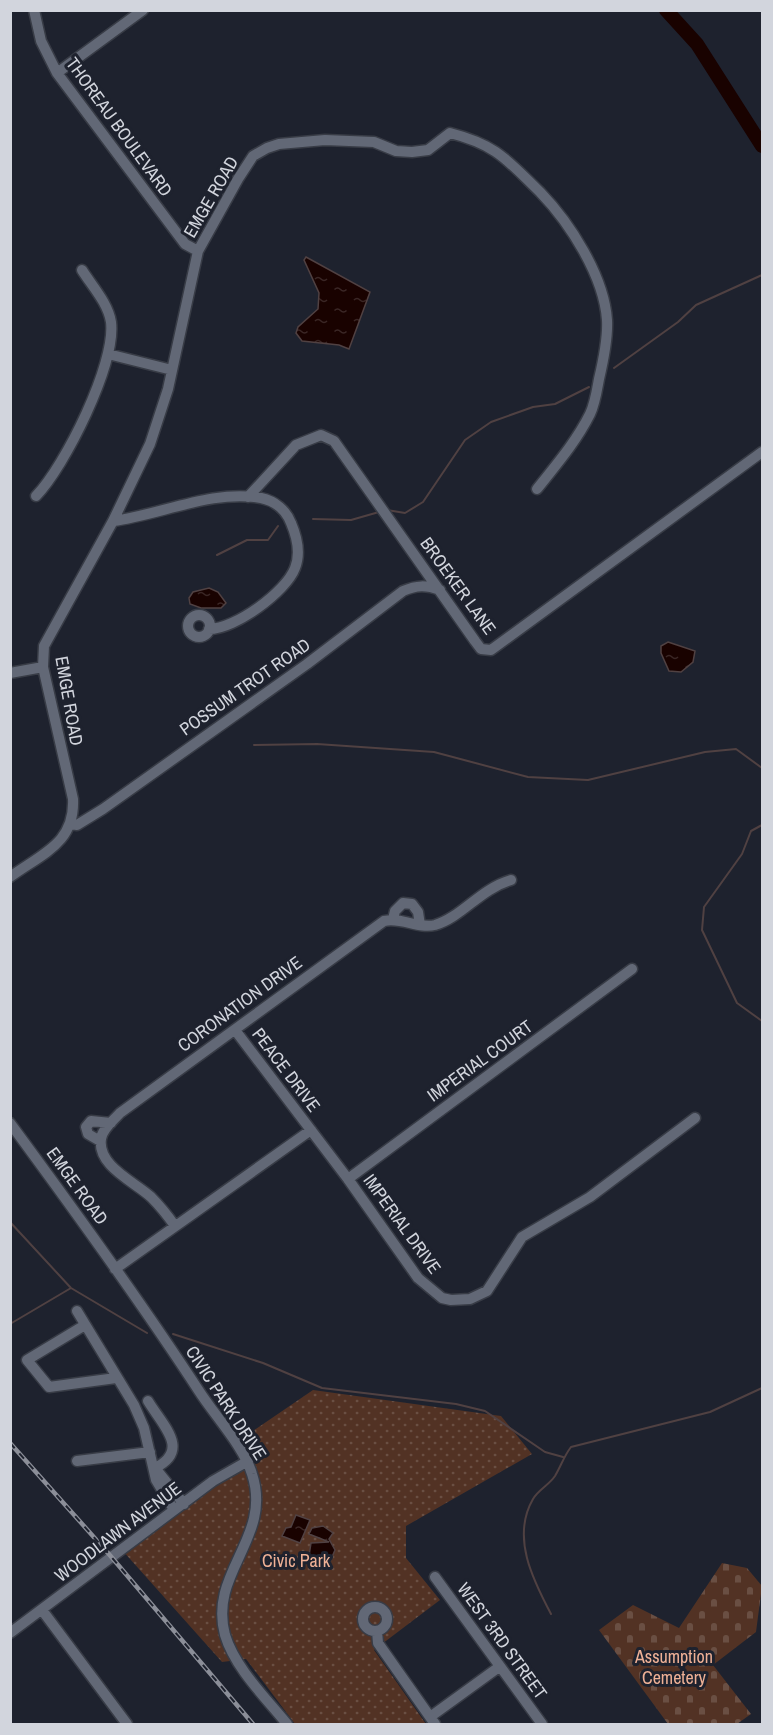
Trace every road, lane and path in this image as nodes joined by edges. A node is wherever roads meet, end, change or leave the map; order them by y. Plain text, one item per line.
1 (34, 10) edge
2 (143, 10) edge
3 (57, 73) junction
4 (198, 251) junction
5 (82, 270) dead end
6 (108, 354) junction
7 (172, 370) junction
8 (762, 452) edge
9 (537, 489) dead end
10 (36, 496) dead end
11 (248, 497) junction
12 (113, 521) junction
13 (440, 590) junction
14 (209, 629) dead end
15 (43, 667) junction
16 (10, 673) edge
17 (71, 824) junction
18 (10, 877) edge
19 (512, 880) dead end
20 (393, 919) junction
21 (420, 925) junction
22 (632, 969) dead end
23 (234, 1030) junction
24 (695, 1118) dead end
25 (10, 1123) edge
26 (111, 1123) junction
27 (311, 1130) junction
28 (100, 1141) junction
29 (348, 1179) junction
30 (176, 1226) junction
31 (115, 1269) junction
32 (77, 1311) dead end
33 (85, 1325) junction
34 (116, 1378) junction
35 (148, 1401) dead end
36 (150, 1452) junction
37 (77, 1461) dead end
38 (248, 1461) junction
39 (155, 1468) junction
40 (184, 1504) junction
41 (174, 1510) junction
42 (435, 1576) dead end
43 (42, 1610) junction
44 (377, 1631) dead end
45 (10, 1633) edge
46 (499, 1667) junction
47 (432, 1721) edge
48 (127, 1725) edge
49 (286, 1725) edge
50 (542, 1725) edge

1 - 3 street, THOREAU BOULEVARD
2 - 3 street
3 - 4 street, THOREAU BOULEVARD
4 - 7 street, EMGE ROAD
4 - 9 street, EMGE ROAD
5 - 6 street
6 - 7 street
6 - 10 street
7 - 12 street, EMGE ROAD
8 - 13 street, BROEKER LANE
11 - 12 street
11 - 13 street, BROEKER LANE
11 - 14 street
12 - 15 street, EMGE ROAD
13 - 17 street, POSSUM TROT ROAD
15 - 16 street
15 - 17 street, EMGE ROAD
17 - 18 street
19 - 21 street
20 - 21 street
20 - 21 street, CORONATION DRIVE
20 - 23 street, CORONATION DRIVE
22 - 29 street, IMPERIAL COURT
23 - 26 street, CORONATION DRIVE
23 - 27 street, PEACE DRIVE
24 - 29 street, IMPERIAL DRIVE
25 - 31 street, EMGE ROAD
26 - 28 street, CORONATION DRIVE
26 - 28 street, CORONATION DRIVE
27 - 29 street, IMPERIAL DRIVE
27 - 30 street
28 - 30 street, CORONATION DRIVE
30 - 31 street
31 - 38 street, CIVIC PARK DRIVE
32 - 33 street
33 - 34 street
33 - 34 street
34 - 36 street
35 - 39 street
36 - 37 street
36 - 39 street
38 - 40 street, WOODLAWN AVENUE
38 - 49 street, CIVIC PARK DRIVE
39 - 40 street
39 - 41 street
40 - 41 street, WOODLAWN AVENUE
41 - 43 street, WOODLAWN AVENUE
42 - 46 street, WEST 3RD STREET
43 - 45 street, WOODLAWN AVENUE
43 - 48 street
44 - 47 street
46 - 47 street
46 - 50 street, WEST 3RD STREET

